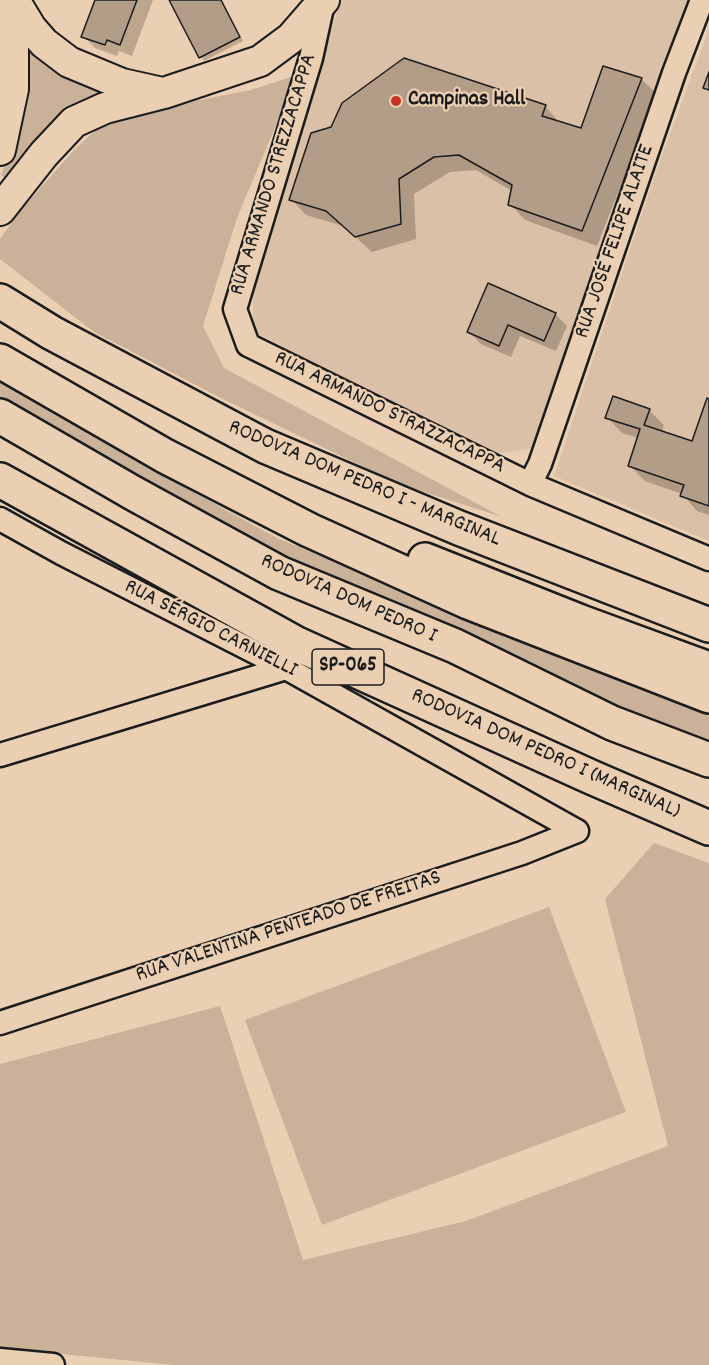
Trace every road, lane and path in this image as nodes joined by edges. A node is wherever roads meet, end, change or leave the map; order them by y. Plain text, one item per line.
1 (4, 0) edge
2 (14, 0) edge
3 (702, 0) edge
4 (323, 2) edge
5 (164, 93) junction
6 (0, 150) edge
7 (0, 210) edge
8 (0, 301) edge
9 (248, 345) joint
10 (0, 361) edge
11 (0, 416) edge
12 (0, 480) edge
13 (530, 484) junction
14 (0, 519) edge
15 (309, 530) junction
16 (709, 559) edge
17 (709, 625) edge
18 (285, 668) junction
19 (709, 669) edge
20 (709, 696) edge
21 (0, 755) edge
22 (709, 760) edge
23 (709, 828) edge
24 (577, 831) joint
25 (0, 1023) edge
26 (0, 1360) edge
27 (53, 1365) edge

1 - 6 main road
2 - 5 main road
3 - 13 street, RUA JOSÉ FELIPE ALAITE
4 - 5 main road, RUA ARMANDO STREZZACAPPA
4 - 9 street, RUA ARMANDO STREZZACAPPA
5 - 7 main road, RUA ARMANDO STREZZACAPPA
8 - 17 highway, RODOVIA DOM PEDRO I - MARGINAL
9 - 13 street, RUA ARMANDO STRAZZACAPPA
10 - 15 highway
11 - 22 highway, RODOVIA DOM PEDRO I / SP-065
12 - 23 highway, RODOVIA DOM PEDRO I (MARGINAL) / SP-065
13 - 16 street, RUA ARMANDO STRAZZACAPPA
14 - 18 street, RUA SÉRGIO CARNIELLI
15 - 19 highway
15 - 20 highway
18 - 21 street
18 - 24 street, RUA SÉRGIO CARNIELLI
24 - 25 street, RUA VALENTINA PENTEADO DE FREITAS
26 - 27 street

